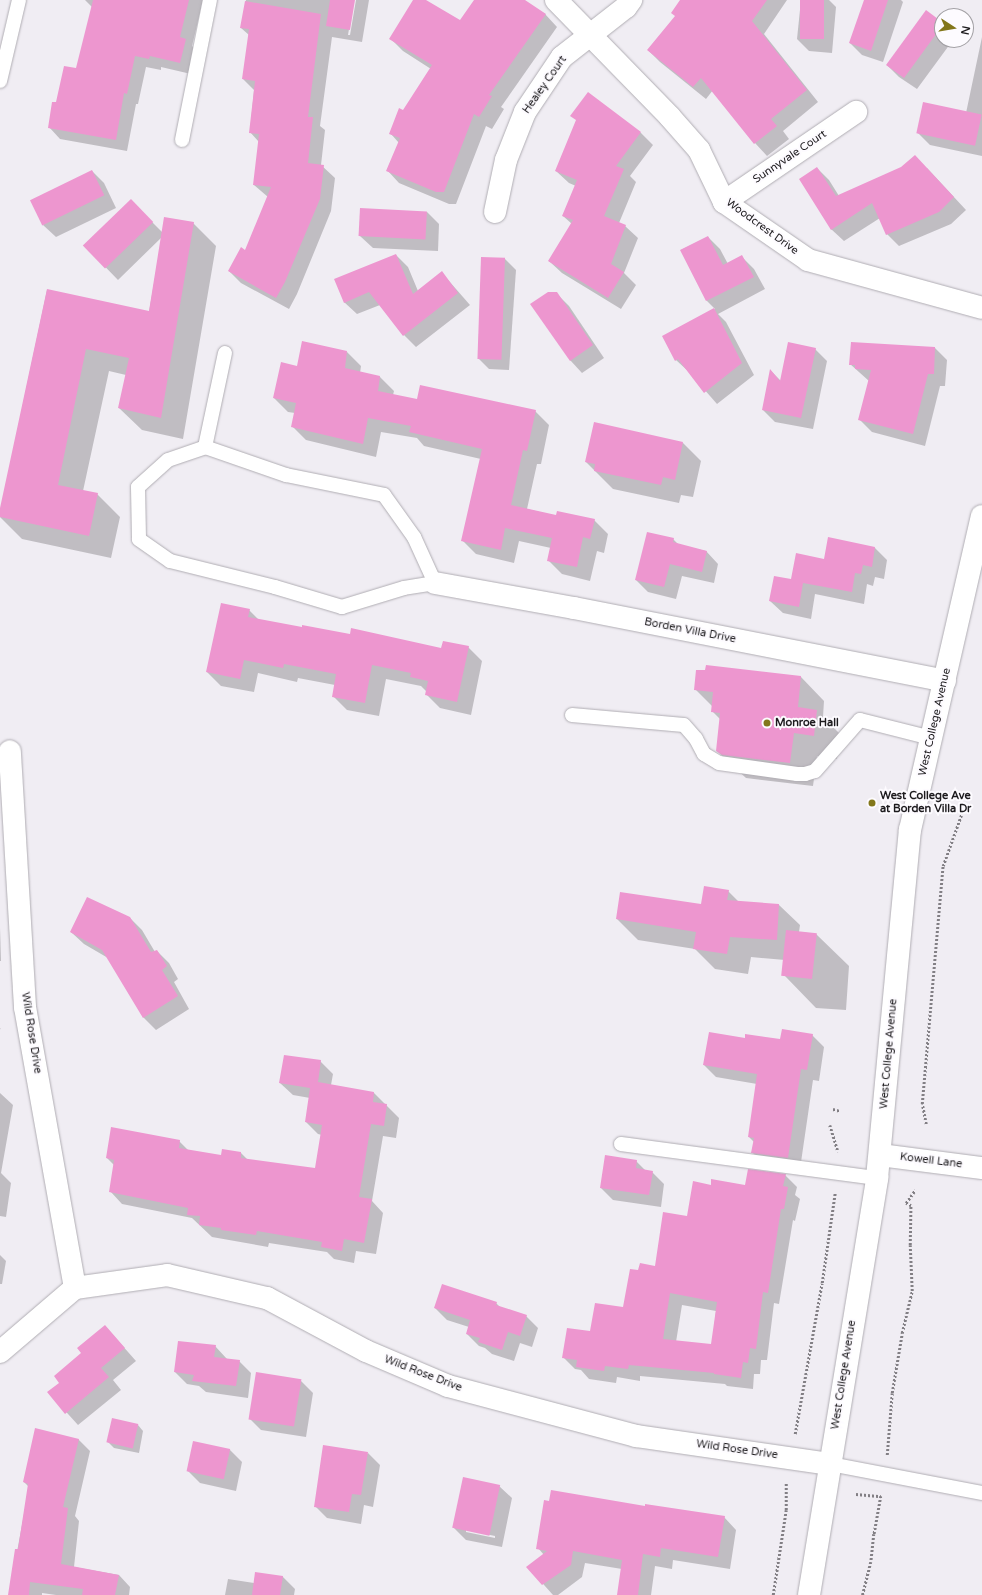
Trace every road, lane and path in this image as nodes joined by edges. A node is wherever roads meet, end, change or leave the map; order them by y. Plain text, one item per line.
1 (19, 0) edge
2 (210, 0) edge
3 (556, 0) edge
4 (631, 0) edge
5 (589, 35) junction
6 (0, 81) edge
7 (856, 112) dead end
8 (182, 140) dead end
9 (724, 202) junction
10 (495, 212) dead end
11 (982, 308) edge
12 (225, 353) dead end
13 (205, 447) junction
14 (982, 516) edge
15 (978, 547) edge
16 (436, 584) junction
17 (945, 681) junction
18 (572, 715) dead end
19 (931, 738) junction
20 (10, 751) dead end
21 (963, 810) dead end
22 (833, 1109) dead end
23 (840, 1111) dead end
24 (926, 1124) dead end
25 (830, 1125) dead end
26 (622, 1144) dead end
27 (880, 1155) junction
28 (982, 1168) edge
29 (838, 1172) junction
30 (877, 1178) junction
31 (915, 1190) dead end
32 (75, 1288) junction
33 (0, 1352) edge
34 (887, 1455) dead end
35 (790, 1458) junction
36 (830, 1464) junction
37 (982, 1493) edge
38 (856, 1494) dead end
39 (773, 1595) edge
40 (809, 1595) edge
41 (863, 1595) edge

1 - 6 lane
2 - 8 lane
3 - 5 street, Woodcrest Drive
4 - 5 street, Healey Court
5 - 9 street, Woodcrest Drive
5 - 10 street, Healey Court
7 - 9 street, Sunnyvale Court
9 - 11 street, Woodcrest Drive
12 - 13 lane
13 - 16 lane
13 - 16 lane
14 - 15 street, West College Avenue
15 - 17 street, West College Avenue
16 - 17 street, Borden Villa Drive
17 - 19 street, West College Avenue
18 - 19 lane
19 - 27 street, West College Avenue
20 - 32 street, Wild Rose Drive
21 - 24 path
22 - 23 path
25 - 29 path
26 - 29 lane
27 - 28 street, Kowell Lane
27 - 30 street, West College Avenue
29 - 30 lane
29 - 35 path
30 - 36 street, West College Avenue
31 - 34 path
32 - 33 street
32 - 35 street, Wild Rose Drive
35 - 36 street, Wild Rose Drive
35 - 39 path
36 - 37 lane
36 - 40 street, West College Avenue
38 - 41 path

